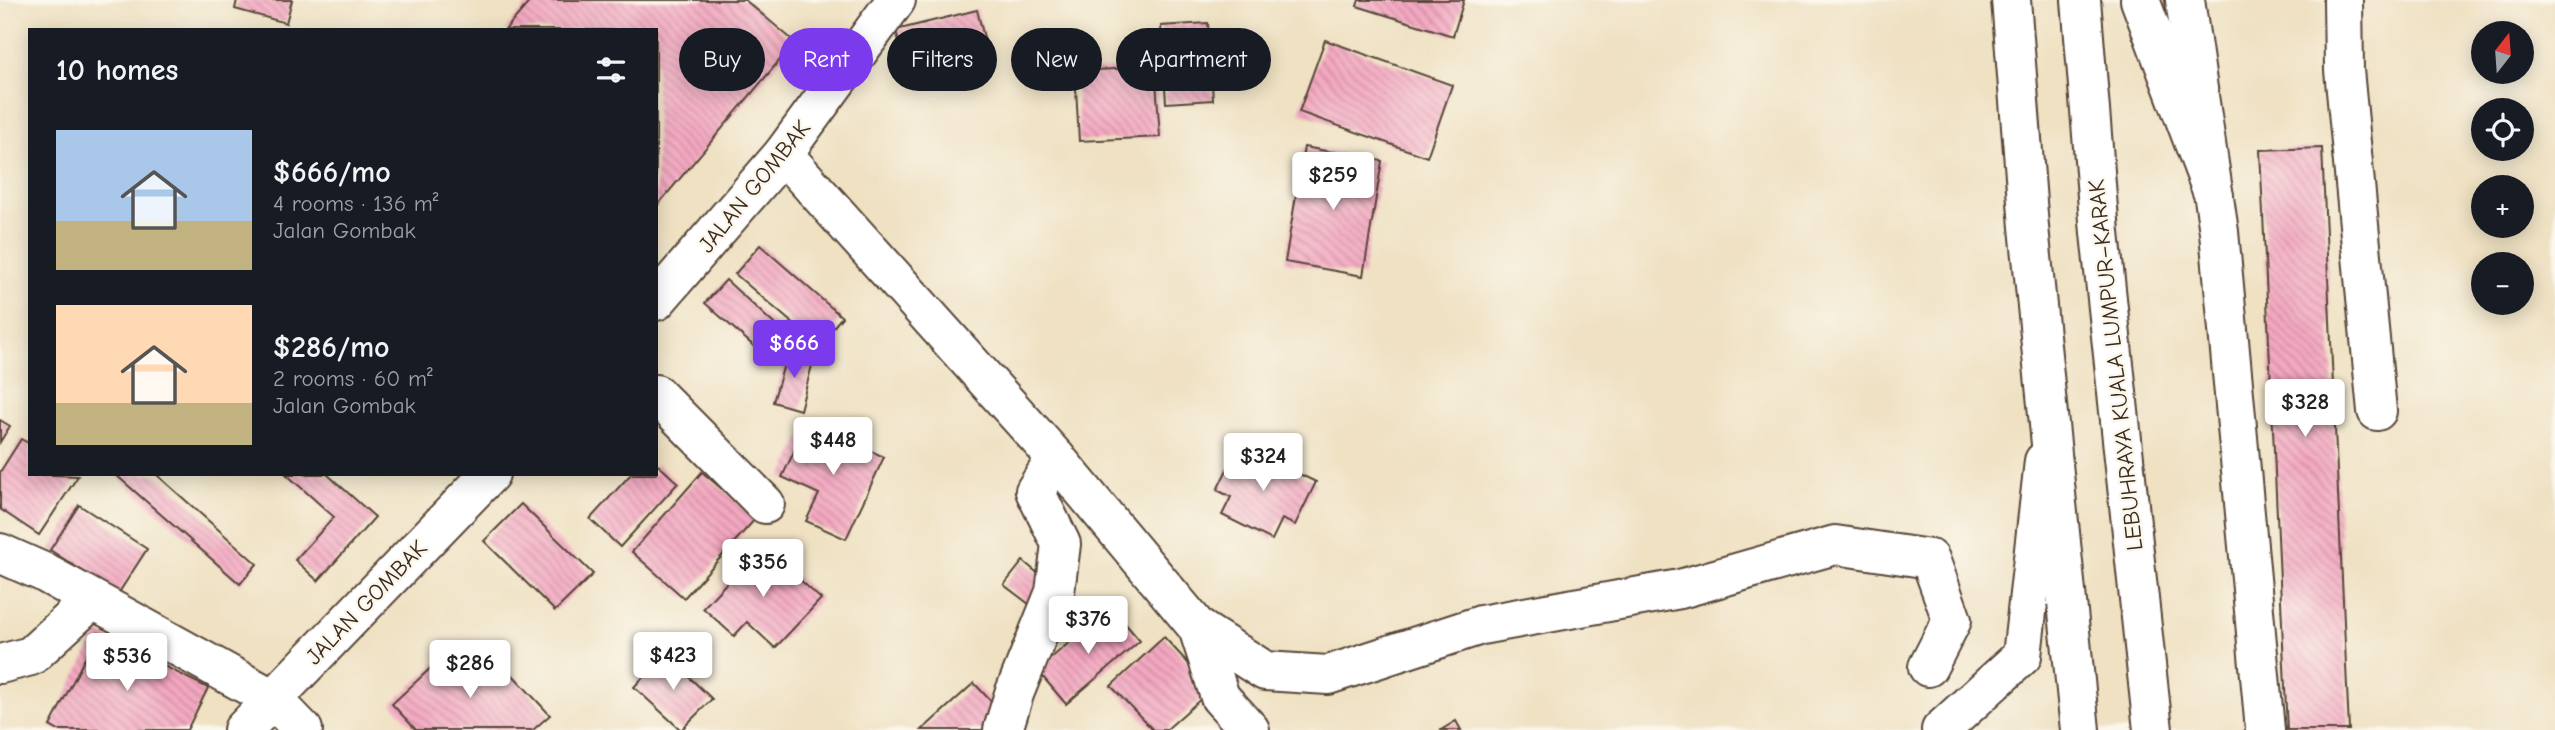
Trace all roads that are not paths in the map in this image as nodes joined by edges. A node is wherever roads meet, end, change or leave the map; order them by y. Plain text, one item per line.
1 (897, 0) edge
2 (2011, 0) edge
3 (2081, 0) edge
4 (2140, 0) edge
5 (2185, 0) edge
6 (2343, 0) edge
7 (783, 154) junction
8 (2214, 196) junction
9 (658, 300) edge
10 (658, 396) edge
11 (2377, 411) dead end
12 (2048, 426) junction
13 (1056, 458) junction
14 (487, 476) edge
15 (765, 504) dead end
16 (0, 553) edge
17 (92, 600) junction
18 (1198, 628) junction
19 (0, 664) edge
20 (1928, 667) dead end
21 (273, 699) junction
22 (243, 730) edge
23 (303, 730) edge
24 (1003, 730) edge
25 (1250, 730) edge
26 (1941, 730) edge
27 (2080, 730) edge
28 (2153, 730) edge
29 (2265, 730) edge

1 - 7 main road, JALAN GOMBAK
2 - 12 main road
3 - 28 main road, LEBUHRAYA KUALA LUMPUR–KARAK
4 - 8 main road
5 - 8 main road
6 - 11 main road
7 - 9 main road, JALAN GOMBAK
7 - 13 main road
8 - 29 main road
10 - 15 main road
12 - 26 main road
12 - 27 main road
13 - 18 main road
13 - 24 main road
14 - 21 main road, JALAN GOMBAK
16 - 17 main road
17 - 19 main road
17 - 21 main road
18 - 20 main road
18 - 25 main road
21 - 22 main road, JALAN GOMBAK
21 - 23 main road

